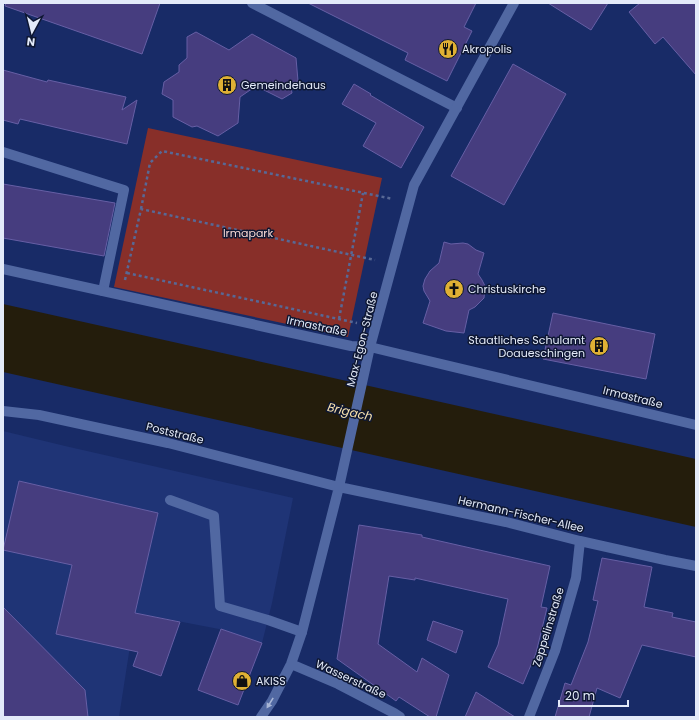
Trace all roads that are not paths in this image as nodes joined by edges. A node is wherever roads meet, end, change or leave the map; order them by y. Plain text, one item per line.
1 (252, 3) edge
2 (514, 3) edge
3 (457, 108) junction
4 (3, 152) edge
5 (3, 269) edge
6 (103, 291) junction
7 (370, 347) junction
8 (3, 411) edge
9 (696, 425) edge
10 (340, 487) junction
11 (170, 500) dead end
12 (580, 541) junction
13 (696, 566) edge
14 (302, 632) junction
15 (291, 664) junction
16 (261, 717) edge
17 (400, 717) edge
18 (529, 717) edge

1 - 3 street
2 - 3 street, Max-Egon-Straße
3 - 7 street, Max-Egon-Straße
4 - 6 street
5 - 6 street, Irmastraße
6 - 7 street, Irmastraße
7 - 9 street, Irmastraße
7 - 10 street, Max-Egon-Straße
8 - 10 street, Poststraße
10 - 12 street, Hermann-Fischer-Allee
10 - 14 street, Max-Egon-Straße
11 - 14 street
12 - 13 street, Hermann-Fischer-Allee
12 - 18 street, Zeppelinstraße
14 - 15 street, Max-Egon-Straße
15 -> 16 street, Max-Egon-Straße
15 - 17 street, Wasserstraße

